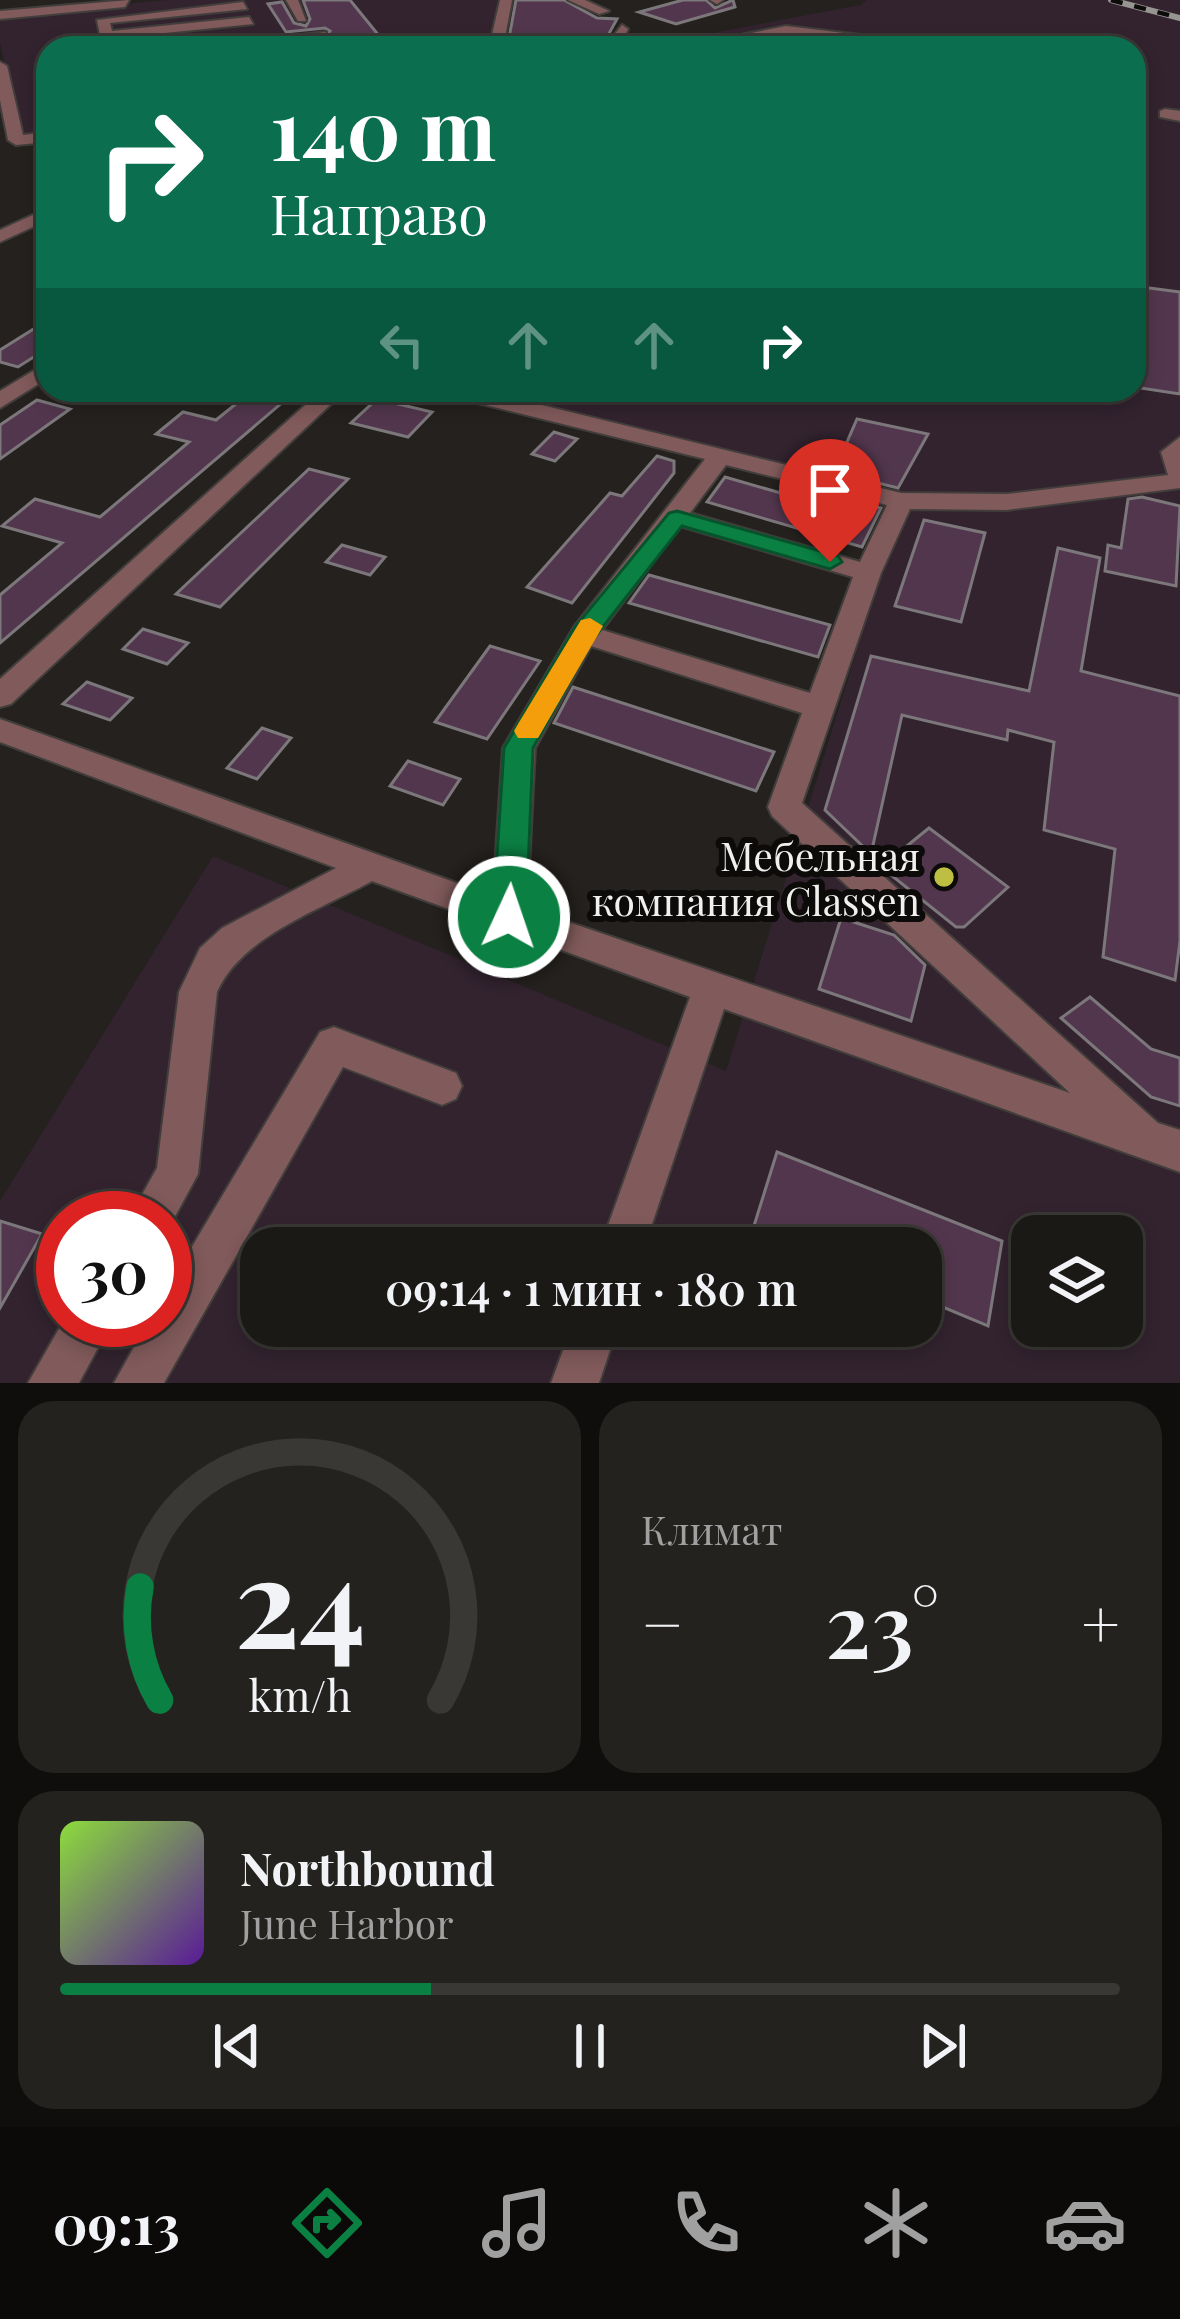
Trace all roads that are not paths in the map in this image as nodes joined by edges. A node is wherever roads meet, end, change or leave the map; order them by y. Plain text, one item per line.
1 (158, 0) edge
2 (292, 0) edge
3 (506, 0) edge
4 (574, 0) edge
5 (244, 9) edge
6 (603, 11) dead end
7 (0, 15) edge
8 (302, 18) dead end
9 (622, 29) dead end
10 (320, 35) dead end
11 (257, 36) edge
12 (313, 36) edge
13 (498, 36) edge
14 (618, 36) edge
15 (764, 36) edge
16 (862, 36) edge
17 (0, 66) edge
18 (36, 138) edge
19 (36, 219) edge
20 (0, 237) edge
21 (36, 376) edge
22 (0, 401) edge
23 (322, 402) edge
24 (502, 402) edge
25 (1180, 444) edge
26 (720, 456) junction
27 (1180, 478) edge
28 (901, 501) junction
29 (677, 518) junction
30 (868, 573) junction
31 (584, 634) junction
32 (0, 696) edge
33 (822, 709) junction
34 (0, 730) edge
35 (370, 866) junction
36 (509, 917) junction
37 (712, 988) junction
38 (442, 1086) dead end
39 (1165, 1146) edge
40 (167, 1191) edge
41 (629, 1227) edge
42 (74, 1347) edge
43 (588, 1347) edge
44 (52, 1383) edge
45 (137, 1383) edge
46 (575, 1383) edge

1 - 7 street
2 - 8 street
3 - 13 street
4 - 6 street
5 - 5 street
5 - 11 street
9 - 14 street
10 - 12 street
15 - 16 street
17 - 18 street
19 - 20 street
21 - 22 street
23 - 32 street
24 - 26 street
25 - 27 street
26 - 28 street
26 - 29 street
27 - 28 street
28 - 30 street
29 - 30 street
29 - 31 street
30 - 33 street
31 - 33 street
31 - 36 street
33 - 39 street
34 - 35 street
35 - 36 street
35 - 40 street
36 - 37 street
37 - 39 street
37 - 41 street
38 - 45 street
42 - 44 street
43 - 46 street

